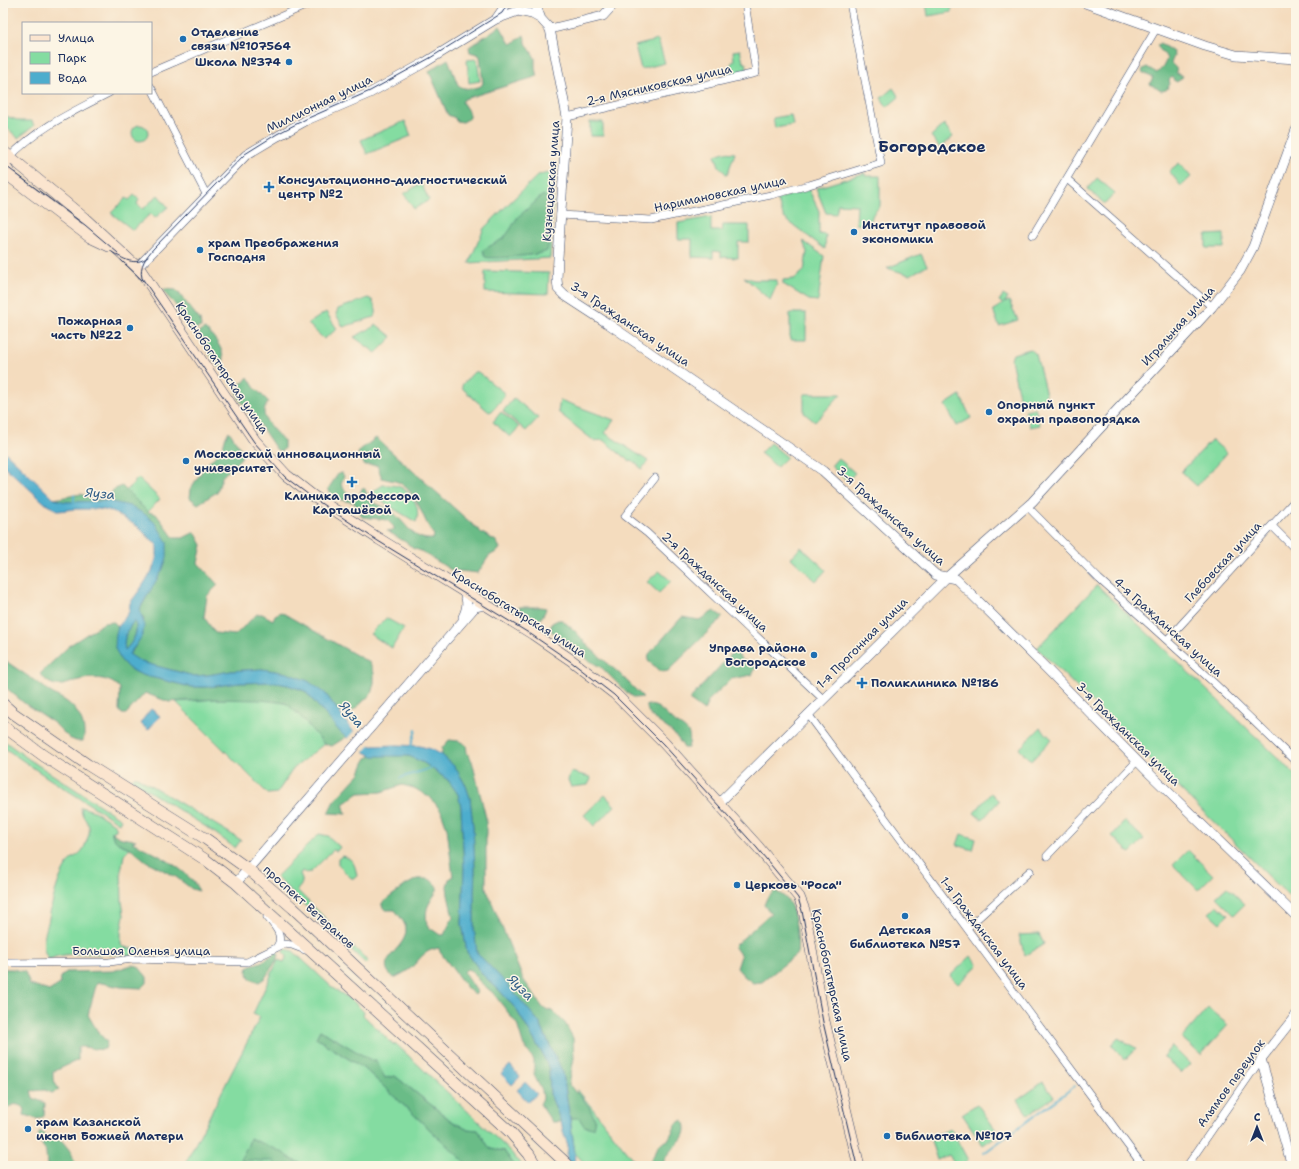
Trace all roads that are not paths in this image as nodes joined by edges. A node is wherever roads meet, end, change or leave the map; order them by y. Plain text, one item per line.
1 (312, 3) edge
2 (507, 3) edge
3 (535, 3) edge
4 (745, 3) edge
5 (850, 3) edge
6 (1085, 3) edge
7 (615, 4) edge
8 (496, 19) junction
9 (541, 19) junction
10 (550, 29) junction
11 (1156, 29) junction
12 (1296, 59) edge
13 (152, 72) edge
14 (152, 89) edge
15 (107, 94) edge
16 (567, 117) junction
17 (1296, 130) edge
18 (5, 159) edge
19 (3, 172) edge
20 (13, 179) junction
21 (1067, 179) junction
22 (207, 196) junction
23 (560, 215) junction
24 (1033, 235) dead end
25 (117, 249) junction
26 (137, 268) junction
27 (558, 288) joint
28 (1212, 308) junction
29 (655, 478) dead end
30 (1296, 499) edge
31 (1027, 506) junction
32 (1272, 526) junction
33 (1296, 550) edge
34 (946, 578) junction
35 (464, 593) junction
36 (484, 605) junction
37 (456, 630) junction
38 (1167, 640) junction
39 (823, 700) junction
40 (3, 704) edge
41 (808, 714) junction
42 (3, 726) edge
43 (1137, 761) junction
44 (1296, 762) edge
45 (719, 803) junction
46 (1047, 856) dead end
47 (248, 869) junction
48 (1030, 871) dead end
49 (239, 884) junction
50 (1296, 916) edge
51 (967, 928) junction
52 (276, 948) junction
53 (318, 957) junction
54 (3, 963) edge
55 (1296, 1015) edge
56 (1261, 1059) junction
57 (536, 1166) edge
58 (569, 1166) edge
59 (859, 1166) edge
60 (1143, 1166) edge
61 (1187, 1166) edge
62 (1292, 1166) edge

1 - 13 street
2 - 8 street, Миллионная улица
3 - 9 street
4 - 16 street, 2-я Мясниковская улица
5 - 23 street, Наримановская улица
6 - 11 street
7 - 10 street
8 - 9 street, Миллионная улица
8 - 22 street, Миллионная улица
9 - 10 street, Миллионная улица
10 - 16 street, Кузнецовская улица
11 - 12 street
11 - 21 street
14 - 22 street
15 - 18 street
16 - 23 street, Кузнецовская улица
17 - 28 street, Игральная улица
18 - 20 main road, Краснобогатырская улица
18 - 25 main road, Краснобогатырская улица
19 - 20 street
20 - 25 main road, Краснобогатырская улица
21 - 24 street
21 - 28 street
22 - 26 street, Миллионная улица
23 - 27 street, Кузнецовская улица
25 - 26 main road, Краснобогатырская улица
26 - 35 main road, Краснобогатырская улица
27 - 34 street, 3-я Гражданская улица
28 - 31 street, Игральная улица
29 - 39 street, 2-я Гражданская улица
30 - 32 street, Глебовская улица
31 - 34 street, 1-я Прогонная улица
31 - 38 street, 4-я Гражданская улица
32 - 33 street
32 - 38 street, Глебовская улица
34 - 39 street, 1-я Прогонная улица
34 - 43 street, 3-я Гражданская улица
35 - 36 main road, Краснобогатырская улица
35 - 37 street
36 - 37 street
36 - 45 main road, Краснобогатырская улица
37 - 47 street
38 - 44 street, 4-я Гражданская улица
39 - 41 street, 1-я Прогонная улица
40 - 47 main road, проспект Ветеранов
41 - 45 street, 1-я Прогонная улица
41 - 51 street, 1-я Гражданская улица
42 - 49 main road
43 - 46 street
43 - 50 street, 3-я Гражданская улица
45 - 59 main road, Краснобогатырская улица
47 - 49 street
47 - 58 main road, проспект Ветеранов
48 - 51 street
49 - 52 street
49 - 53 main road
51 - 60 street, 1-я Гражданская улица
52 - 53 street
52 - 54 street, Большая Оленья улица
53 - 57 main road
55 - 56 street, Алымов переулок
56 - 61 street, Алымов переулок
56 - 62 street

